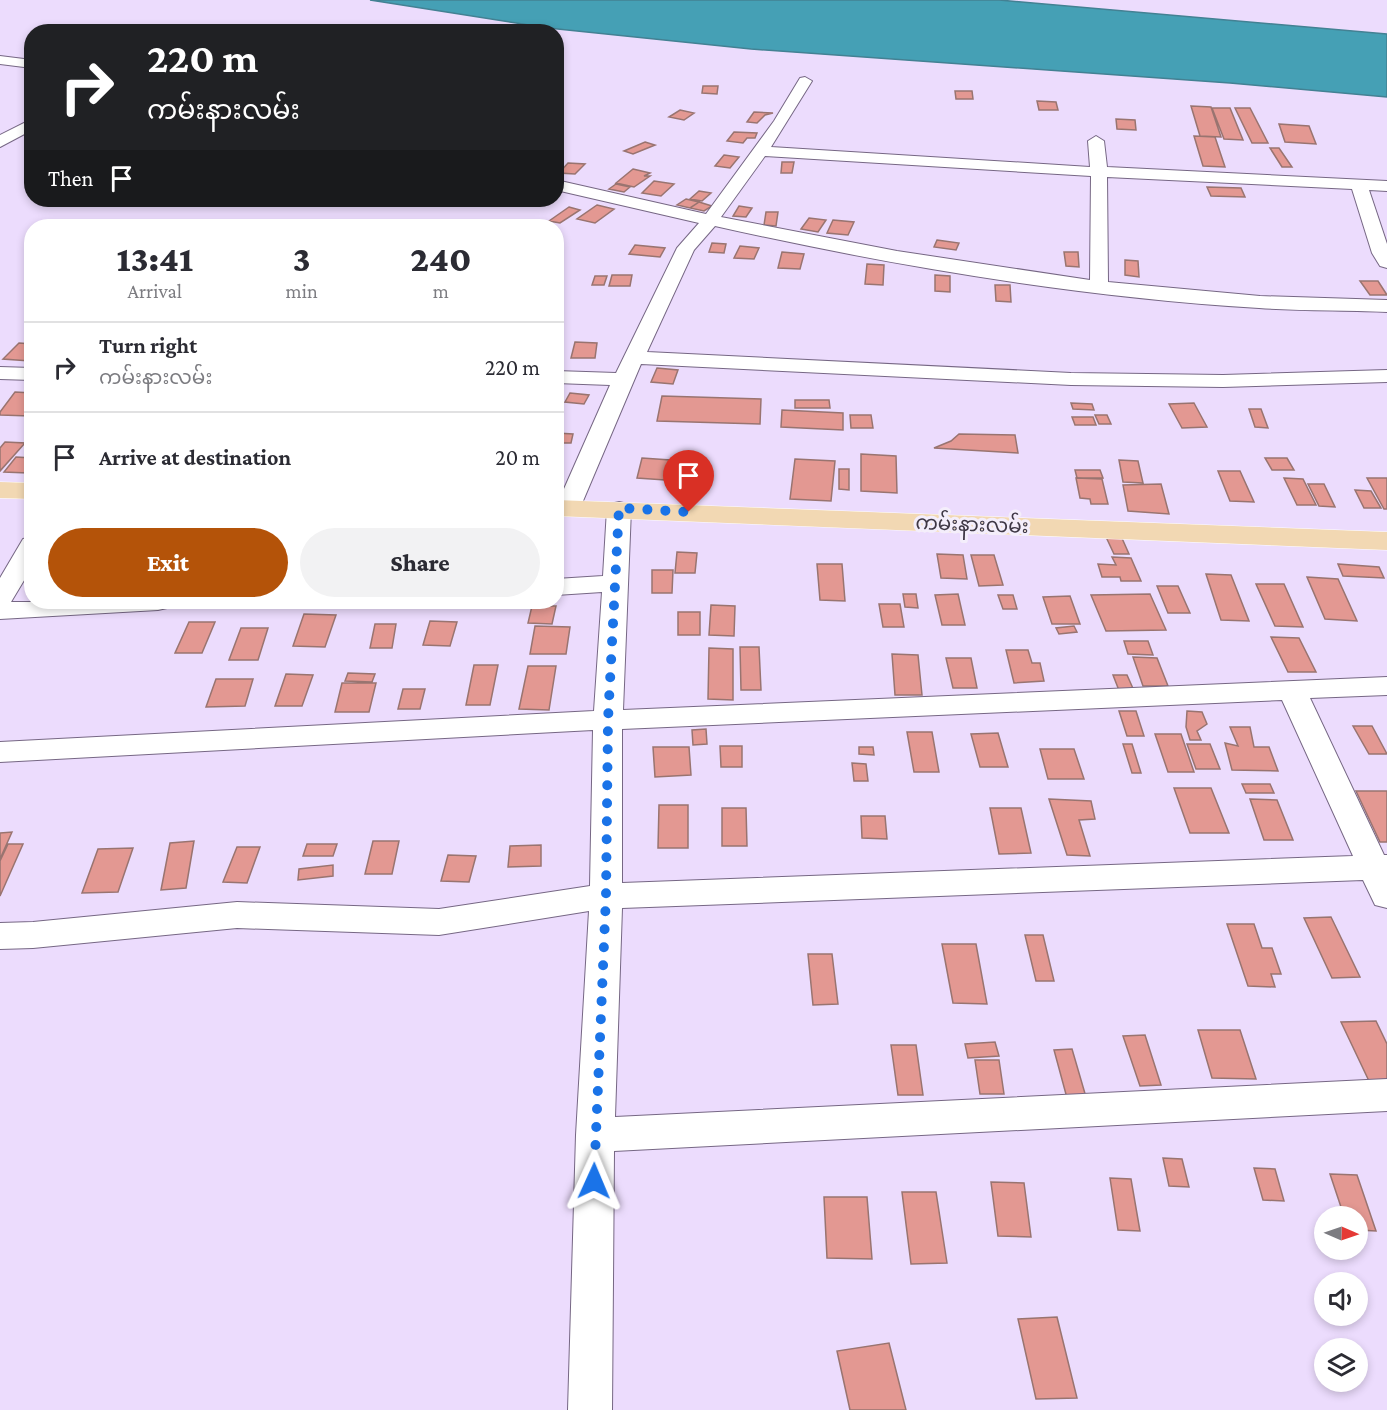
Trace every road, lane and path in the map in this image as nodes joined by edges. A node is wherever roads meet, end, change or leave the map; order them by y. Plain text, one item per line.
1 (0, 60) edge
2 (24, 63) edge
3 (805, 81) dead end
4 (24, 128) edge
5 (1096, 141) dead end
6 (0, 142) edge
7 (760, 151) junction
8 (1099, 172) junction
9 (1359, 185) junction
10 (1387, 186) edge
11 (564, 187) edge
12 (709, 222) junction
13 (1387, 262) edge
14 (1099, 287) junction
15 (1387, 306) edge
16 (633, 357) junction
17 (0, 373) edge
18 (24, 374) edge
19 (1387, 376) edge
20 (564, 377) edge
21 (623, 381) junction
22 (0, 490) edge
23 (24, 491) edge
24 (564, 504) edge
25 (564, 508) edge
26 (619, 508) junction
27 (1387, 542) edge
28 (24, 558) edge
29 (614, 584) junction
30 (564, 587) edge
31 (0, 600) edge
32 (35, 609) edge
33 (0, 611) edge
34 (1387, 686) edge
35 (1292, 690) junction
36 (608, 720) junction
37 (0, 752) edge
38 (1383, 877) edge
39 (606, 896) junction
40 (0, 936) edge
41 (1387, 1095) edge
42 (595, 1135) junction
43 (590, 1410) edge

1 - 2 street
3 - 7 street
4 - 6 street
5 - 8 street
7 - 8 street
7 - 12 street
8 - 9 street
8 - 14 street
9 - 10 street
9 - 13 street
11 - 12 street
12 - 14 street
12 - 16 street
14 - 15 street
16 - 19 street
16 - 21 street
17 - 18 street
20 - 21 street
21 - 24 street
22 - 23 main road
25 - 26 main road, ကမ်းနားလမ်း
26 - 27 main road, ကမ်းနားလမ်း
26 - 29 street
28 - 31 street
29 - 30 street
29 - 36 street
32 - 33 street
34 - 35 street
35 - 36 street
35 - 38 street
36 - 37 street
36 - 39 street
38 - 39 street
39 - 40 street
39 - 42 street
41 - 42 street
42 - 43 street

